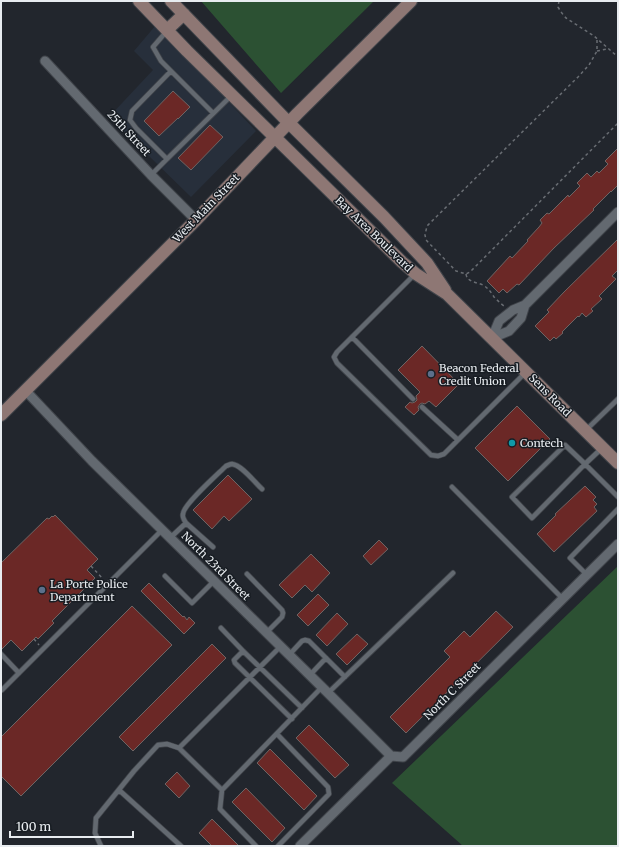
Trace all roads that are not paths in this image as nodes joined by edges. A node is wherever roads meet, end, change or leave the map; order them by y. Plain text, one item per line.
1 (139, 1) edge
2 (171, 1) edge
3 (410, 1) edge
4 (184, 14) junction
5 (168, 30) junction
6 (45, 61) dead end
7 (171, 71) junction
8 (232, 94) junction
9 (213, 113) junction
10 (289, 123) junction
11 (276, 136) junction
12 (167, 159) junction
13 (151, 174) junction
14 (618, 212) edge
15 (196, 220) junction
16 (427, 263) junction
17 (416, 274) junction
18 (447, 294) junction
19 (526, 305) junction
20 (352, 337) junction
21 (492, 338) junction
22 (526, 372) junction
23 (26, 391) junction
24 (413, 399) dead end
25 (618, 399) edge
26 (613, 404) junction
27 (422, 407) dead end
28 (618, 408) edge
29 (1, 415) edge
30 (586, 431) junction
31 (458, 440) junction
32 (602, 448) junction
33 (618, 463) edge
34 (585, 464) junction
35 (452, 487) dead end
36 (262, 489) dead end
37 (618, 497) edge
38 (618, 509) edge
39 (186, 523) junction
40 (162, 530) junction
41 (170, 538) junction
42 (618, 544) edge
43 (212, 547) dead end
44 (453, 573) dead end
45 (247, 574) dead end
46 (587, 575) junction
47 (165, 576) dead end
48 (214, 581) junction
49 (563, 599) junction
50 (221, 628) dead end
51 (266, 633) junction
52 (281, 646) junction
53 (243, 650) junction
54 (1, 654) edge
55 (289, 655) junction
56 (326, 658) junction
57 (260, 667) junction
58 (19, 673) junction
59 (310, 675) junction
60 (345, 677) junction
61 (250, 678) junction
62 (1, 690) edge
63 (325, 690) junction
64 (302, 708) junction
65 (292, 719) junction
66 (277, 734) junction
67 (179, 748) junction
68 (391, 756) junction
69 (119, 790) junction
70 (222, 790) junction
71 (101, 846) edge
72 (181, 846) edge
73 (256, 846) edge
74 (278, 846) edge
75 (300, 846) edge

1 - 5 main road, Bay Area Boulevard
2 - 4 main road, Bay Area Boulevard
3 - 10 main road, West Main Street
4 - 5 main road
4 - 10 main road, Bay Area Boulevard
5 - 7 lane
5 - 8 main road, Bay Area Boulevard
6 - 13 street, 25th Street
7 - 9 lane
7 - 12 lane
8 - 9 lane
8 - 11 main road, Bay Area Boulevard
9 - 12 lane
10 - 11 main road, West Main Street
10 - 16 main road, Bay Area Boulevard
11 - 15 main road, West Main Street
11 - 17 main road, Bay Area Boulevard
12 - 13 lane
13 - 15 street, 25th Street
14 - 19 street
15 - 23 main road, West Main Street
16 - 17 main road
16 - 18 main road, Bay Area Boulevard
17 - 18 main road, Bay Area Boulevard
17 - 20 lane
18 - 21 main road, Sens Road
19 - 21 street
19 - 21 street
20 - 24 lane
20 - 31 lane
21 - 22 main road, Sens Road
22 - 30 main road, Sens Road
22 - 31 lane
23 - 29 main road, West Main Street
23 - 40 street, North 23rd Street
25 - 26 lane
26 - 28 lane
26 - 30 lane
27 - 31 lane
30 - 32 main road, Sens Road
32 - 33 main road, Sens Road
32 - 34 lane
34 - 34 lane
34 - 37 lane
35 - 49 lane
36 - 39 lane
38 - 46 lane
39 - 41 lane
39 - 43 lane
40 - 41 street, North 23rd Street
40 - 58 lane
41 - 48 street, North 23rd Street
42 - 46 street, North C Street
44 - 60 lane
45 - 51 lane
46 - 49 street, North C Street
47 - 48 lane
48 - 51 street, North 23rd Street
49 - 68 street, North C Street
50 - 53 lane
51 - 52 street, North 23rd Street
52 - 55 street, North 23rd Street
52 - 57 lane
53 - 57 lane
53 - 61 lane
54 - 58 lane
55 - 56 lane
55 - 59 street, North 23rd Street
56 - 59 lane
56 - 60 lane
57 - 61 lane
57 - 64 lane
58 - 62 lane
59 - 63 street, North 23rd Street
60 - 63 lane
61 - 65 lane
61 - 67 lane
63 - 64 lane
63 - 68 street, North 23rd Street
64 - 65 lane
65 - 66 lane
66 - 70 lane
66 - 74 lane
67 - 69 lane
67 - 70 lane
68 - 75 street
69 - 71 lane
69 - 72 lane
70 - 73 lane

